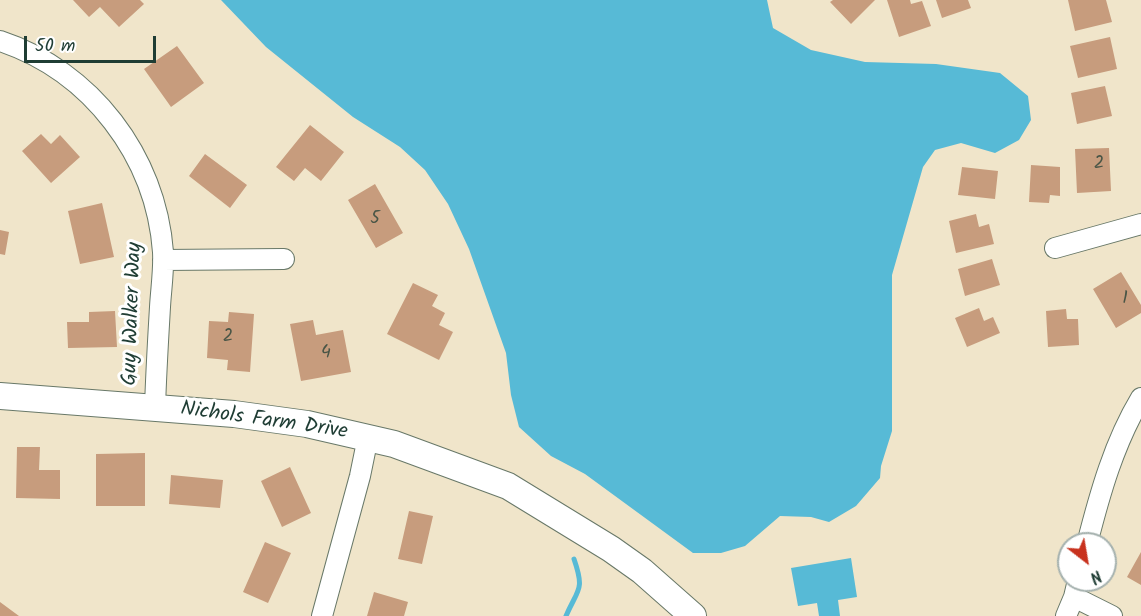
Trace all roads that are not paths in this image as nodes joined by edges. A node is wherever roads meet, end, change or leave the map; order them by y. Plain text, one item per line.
1 (0, 41) edge
2 (1141, 224) edge
3 (1055, 248) dead end
4 (284, 259) dead end
5 (163, 260) junction
6 (0, 396) edge
7 (1141, 398) edge
8 (155, 408) junction
9 (368, 437) junction
10 (1090, 532) edge
11 (1075, 592) edge
12 (1080, 592) edge
13 (322, 616) edge
14 (693, 616) edge
15 (1066, 616) edge
16 (1112, 616) edge

1 - 5 street, Guy Walker Way
2 - 3 street
4 - 5 street
5 - 8 street, Guy Walker Way
6 - 8 street, Nichols Farm Drive
7 - 10 street
8 - 9 street, Nichols Farm Drive
9 - 13 street
9 - 14 street, Nichols Farm Drive
11 - 15 street
12 - 16 street

